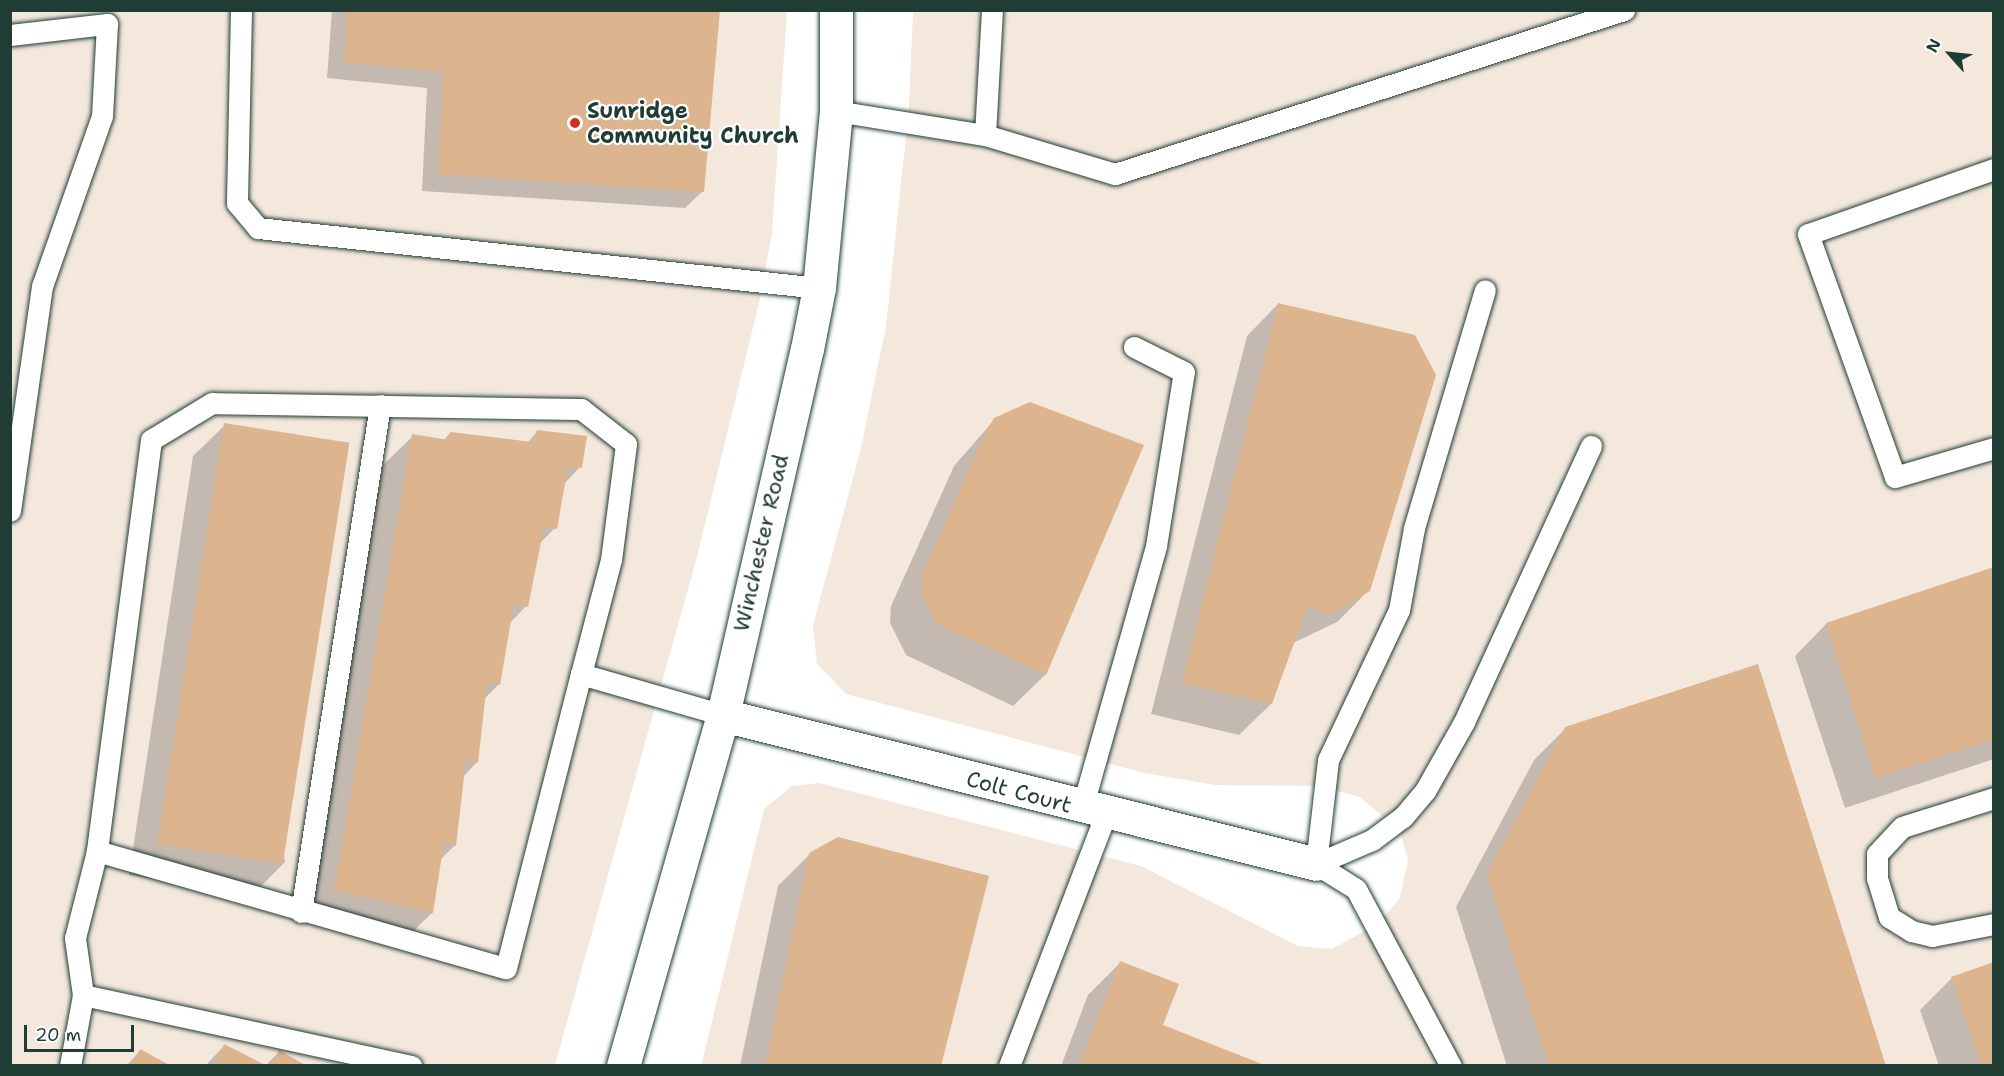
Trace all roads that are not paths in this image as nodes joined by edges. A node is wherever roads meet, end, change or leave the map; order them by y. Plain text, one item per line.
1 (241, 10) edge
2 (836, 10) edge
3 (992, 10) edge
4 (1624, 10) edge
5 (10, 34) edge
6 (836, 111) junction
7 (985, 135) junction
8 (1994, 169) edge
9 (819, 288) junction
10 (1485, 290) dead end
11 (1134, 347) dead end
12 (380, 405) junction
13 (1591, 446) dead end
14 (1994, 448) edge
15 (10, 511) edge
16 (581, 674) junction
17 (723, 715) junction
18 (1994, 798) edge
19 (1094, 810) junction
20 (97, 851) junction
21 (1316, 864) junction
22 (301, 912) junction
23 (1994, 924) edge
24 (82, 995) junction
25 (70, 1065) edge
26 (411, 1065) edge
27 (623, 1065) edge
28 (1009, 1065) edge
29 (1451, 1065) edge

1 - 9 lane
2 - 6 street, Winchester Road
3 - 7 lane
4 - 7 lane
5 - 15 lane
6 - 7 lane
6 - 9 street, Winchester Road
8 - 14 lane
9 - 17 street, Winchester Road
10 - 21 lane
11 - 19 lane
12 - 16 lane
12 - 20 lane
12 - 22 lane
13 - 21 lane
16 - 17 lane
16 - 22 lane
17 - 19 street, Colt Court
17 - 27 street, Winchester Road
18 - 23 lane
19 - 21 street, Colt Court
19 - 28 lane
20 - 22 lane
20 - 24 lane
21 - 29 lane
24 - 25 lane
24 - 26 lane

